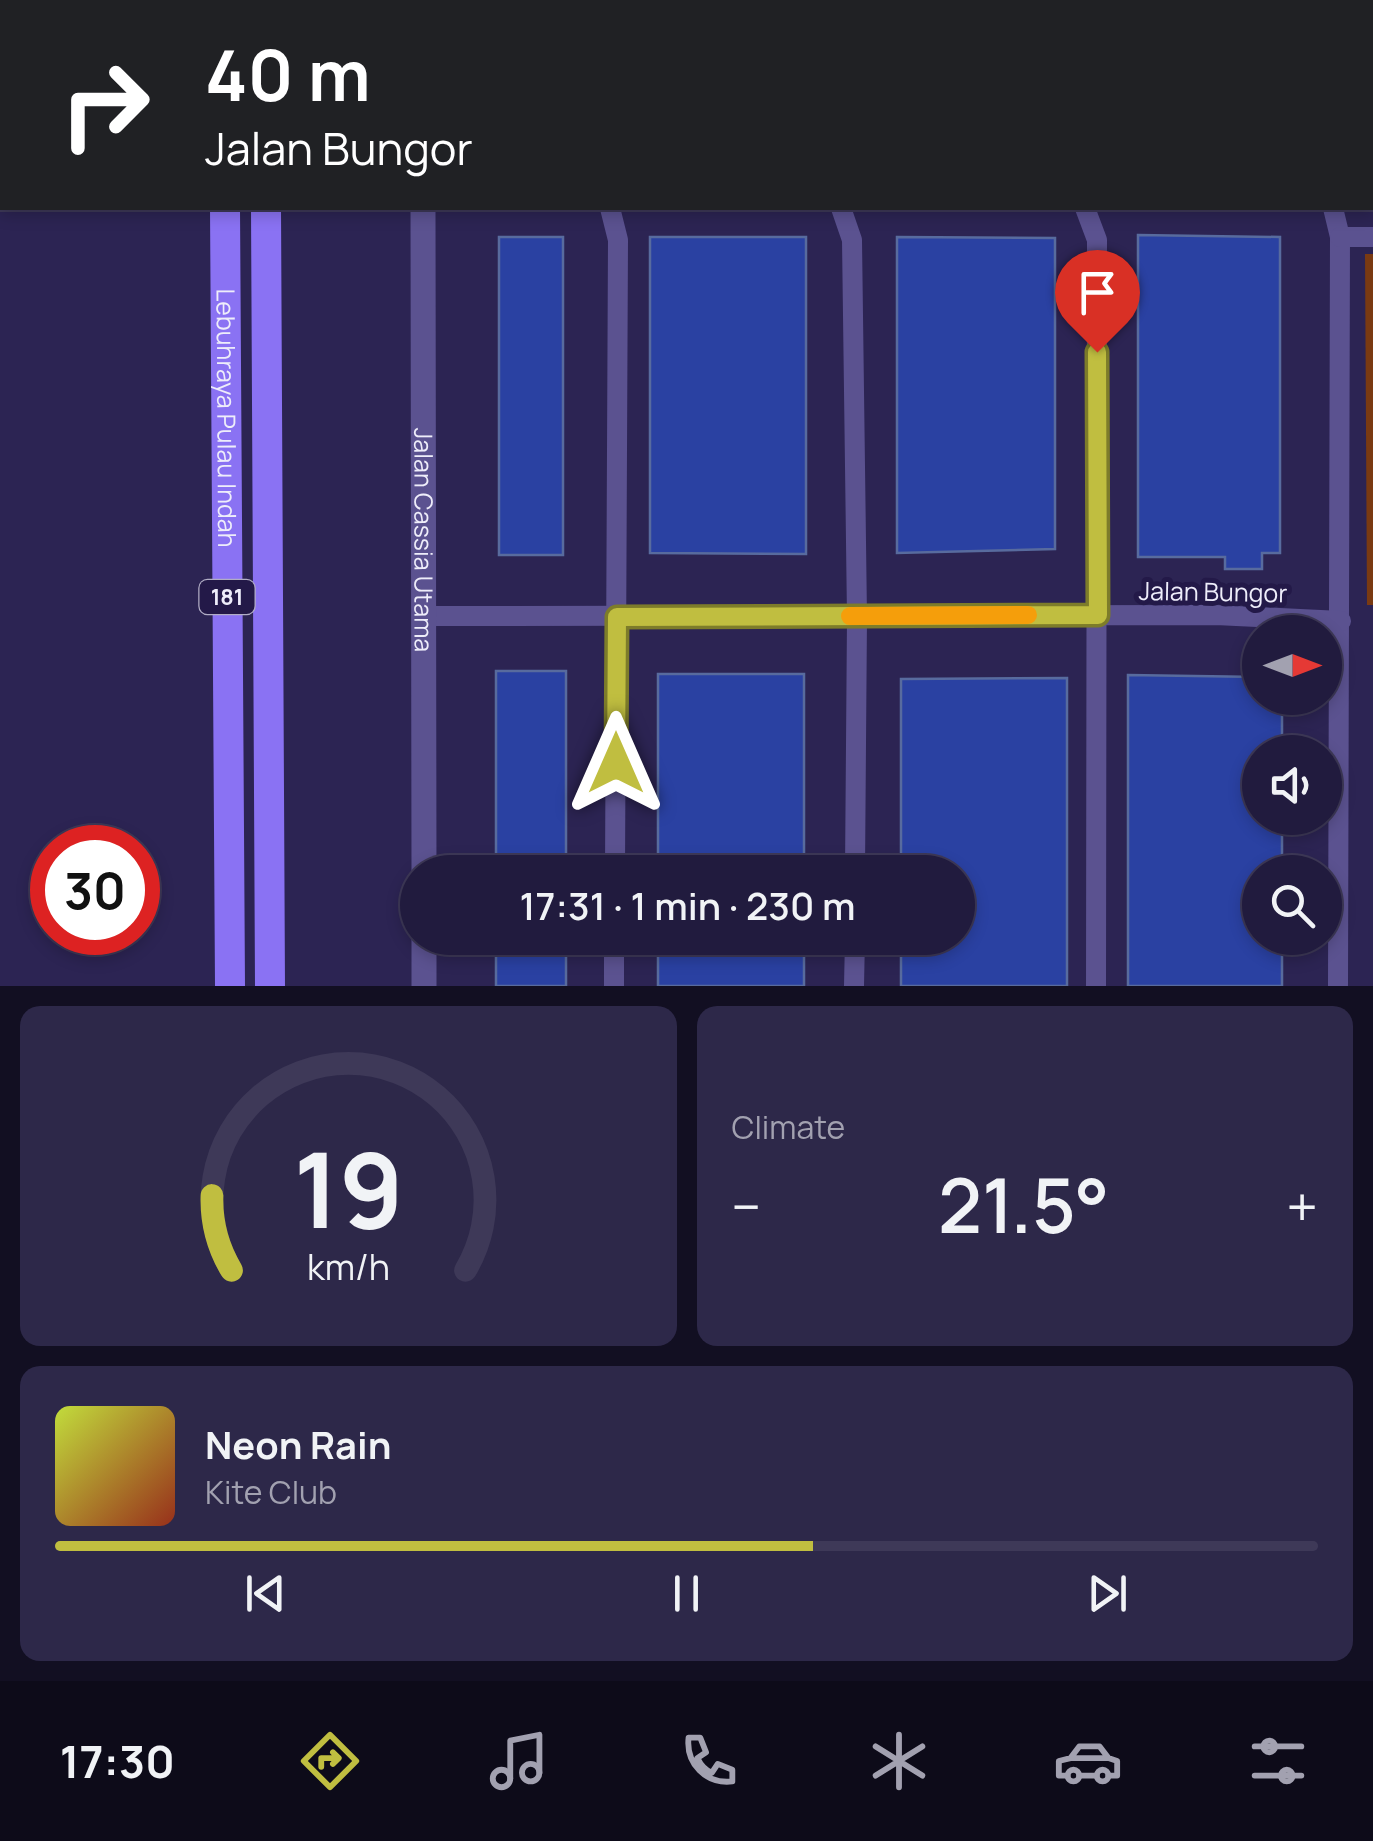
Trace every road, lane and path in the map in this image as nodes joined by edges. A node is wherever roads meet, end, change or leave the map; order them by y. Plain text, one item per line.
1 (225, 210) edge
2 (266, 210) edge
3 (423, 210) edge
4 (610, 210) edge
5 (843, 210) edge
6 (1086, 210) edge
7 (1333, 210) edge
8 (1340, 237) junction
9 (1373, 237) edge
10 (1098, 615) junction
11 (1341, 615) edge
12 (424, 616) junction
13 (857, 616) junction
14 (1242, 616) edge
15 (617, 617) junction
16 (1340, 715) edge
17 (424, 855) edge
18 (615, 855) edge
19 (856, 855) edge
20 (230, 934) junction
21 (424, 955) edge
22 (614, 955) edge
23 (855, 955) edge
24 (214, 986) edge
25 (230, 986) edge
26 (270, 986) edge
27 (424, 986) edge
28 (614, 986) edge
29 (854, 986) edge
30 (1096, 986) edge
31 (1338, 986) edge

1 - 20 main road, Lebuhraya Pulau Indah / 181
2 - 26 main road, Lebuhraya Pulau Indah / 181
3 - 12 street, Jalan Cassia Utama
4 - 15 street
5 - 13 street
6 - 10 street
7 - 8 street
8 - 9 street
8 - 11 street
10 - 13 street, Jalan Bungor
10 - 14 street, Jalan Bungor
10 - 30 street
12 - 15 street, Jalan Bungor
12 - 17 street, Jalan Cassia Utama
13 - 15 street, Jalan Bungor
13 - 19 street
15 - 18 street
16 - 31 street
20 - 24 street
20 - 25 main road, Lebuhraya Pulau Indah / 181
21 - 27 street
22 - 28 street
23 - 29 street

